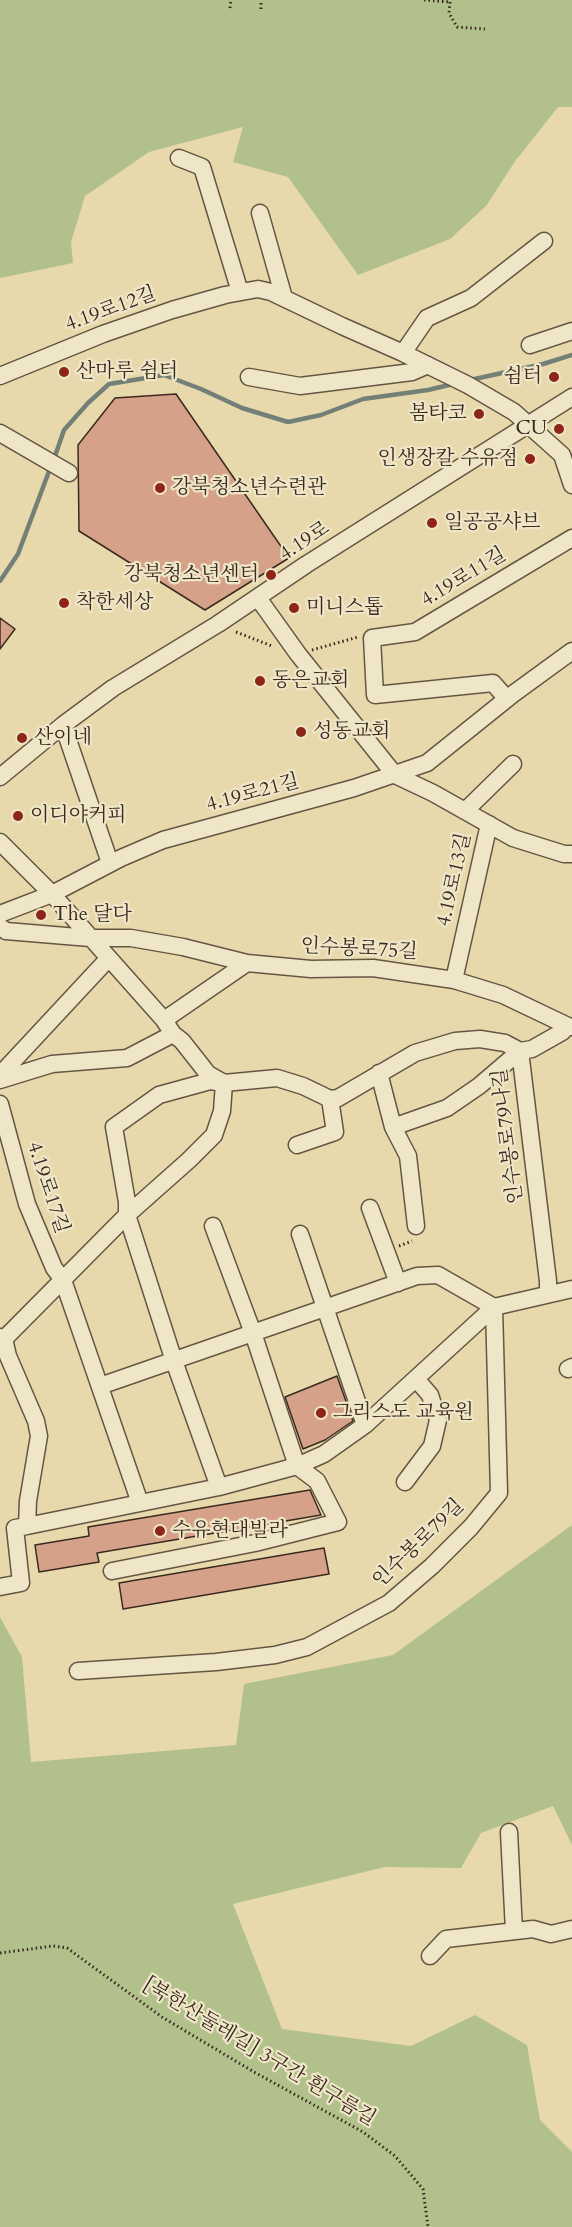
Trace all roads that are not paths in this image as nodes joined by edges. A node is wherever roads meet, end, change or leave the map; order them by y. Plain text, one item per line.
1 (179, 158) dead end
2 (260, 213) dead end
3 (544, 241) dead end
4 (240, 292) junction
5 (284, 298) junction
6 (572, 331) edge
7 (530, 345) dead end
8 (403, 353) junction
9 (428, 365) junction
10 (0, 376) edge
11 (249, 377) dead end
12 (572, 397) edge
13 (530, 425) junction
14 (0, 433) edge
15 (567, 456) edge
16 (69, 473) dead end
17 (572, 485) edge
18 (572, 537) edge
19 (258, 598) junction
20 (572, 651) edge
21 (507, 699) junction
22 (63, 725) junction
23 (513, 764) dead end
24 (394, 776) junction
25 (0, 777) edge
26 (465, 811) junction
27 (489, 824) junction
28 (0, 842) edge
29 (572, 854) edge
30 (110, 864) junction
31 (52, 894) junction
32 (0, 914) edge
33 (0, 927) edge
34 (90, 938) junction
35 (108, 959) junction
36 (247, 963) junction
37 (454, 980) junction
38 (570, 1026) edge
39 (169, 1027) junction
40 (520, 1051) junction
41 (379, 1073) junction
42 (0, 1075) edge
43 (0, 1080) edge
44 (224, 1083) junction
45 (330, 1100) junction
46 (0, 1104) edge
47 (393, 1127) junction
48 (297, 1145) dead end
49 (370, 1208) dead end
50 (127, 1215) junction
51 (213, 1226) dead end
52 (416, 1226) road end
53 (300, 1234) dead end
54 (63, 1280) junction
55 (398, 1283) junction
56 (572, 1289) edge
57 (548, 1294) junction
58 (324, 1307) junction
59 (494, 1307) junction
60 (253, 1333) junction
61 (2, 1338) edge
62 (4, 1358) edge
63 (174, 1361) junction
64 (416, 1379) junction
65 (100, 1386) junction
66 (365, 1425) junction
67 (297, 1466) junction
68 (405, 1482) dead end
69 (219, 1487) junction
70 (140, 1503) junction
71 (27, 1526) junction
72 (112, 1571) dead end
73 (0, 1587) edge
74 (78, 1671) dead end
75 (509, 1832) dead end
76 (572, 1929) edge
77 (514, 1931) junction
78 (430, 1956) dead end

1 - 4 street
2 - 5 street
3 - 8 street
4 - 5 street, 4.19로12길
4 - 10 street, 4.19로12길
5 - 8 street, 4.19로12길
6 - 7 street
8 - 9 street, 4.19로12길
9 - 11 street
9 - 13 street, 4.19로12길
12 - 13 street, 4.19로
13 - 15 street
13 - 19 street, 4.19로
14 - 16 street
15 - 17 street
18 - 21 street, 4.19로11길
19 - 22 street, 4.19로
19 - 24 street, 4.19로13길
20 - 21 street, 4.19로21길
21 - 24 street, 4.19로21길
22 - 25 street, 4.19로
22 - 30 street
23 - 26 street, 4.19로13길
24 - 26 street, 4.19로13길
24 - 30 street, 4.19로21길
26 - 27 street, 4.19로13길
27 - 29 street, 4.19로13길
27 - 37 street, 4.19로13길
28 - 31 street
30 - 31 street, 4.19로21길
31 - 32 street, 4.19로21길
31 - 34 street
33 - 34 street
34 - 35 street
34 - 36 street, 인수봉로75길
35 - 39 street
35 - 42 street
36 - 37 street, 인수봉로75길
36 - 39 street
37 - 38 street, 인수봉로75길
38 - 40 street
39 - 43 street
39 - 44 street
40 - 41 street
40 - 47 street, 인수봉로79나길
40 - 57 street, 인수봉로79나길
41 - 45 street
41 - 47 street
44 - 45 street
44 - 50 street, 4.19로17길
44 - 50 street
45 - 48 street
46 - 54 street, 4.19로17길
47 - 52 street
49 - 55 street
50 - 54 street, 4.19로17길
50 - 63 street
51 - 60 street
53 - 58 street
54 - 61 street, 4.19로17길
54 - 65 street
55 - 58 street
55 - 59 street
56 - 57 street
57 - 59 street
58 - 60 street
58 - 66 street
59 - 64 street
59 - 74 street, 인수봉로79길
60 - 63 street
60 - 67 street
61 - 62 street
62 - 71 street
63 - 65 street
63 - 69 street
64 - 66 street
64 - 68 street
65 - 70 street
66 - 67 street
67 - 69 street
67 - 72 street
69 - 70 street
70 - 71 street
71 - 73 street
75 - 77 street
76 - 77 street
77 - 78 street

